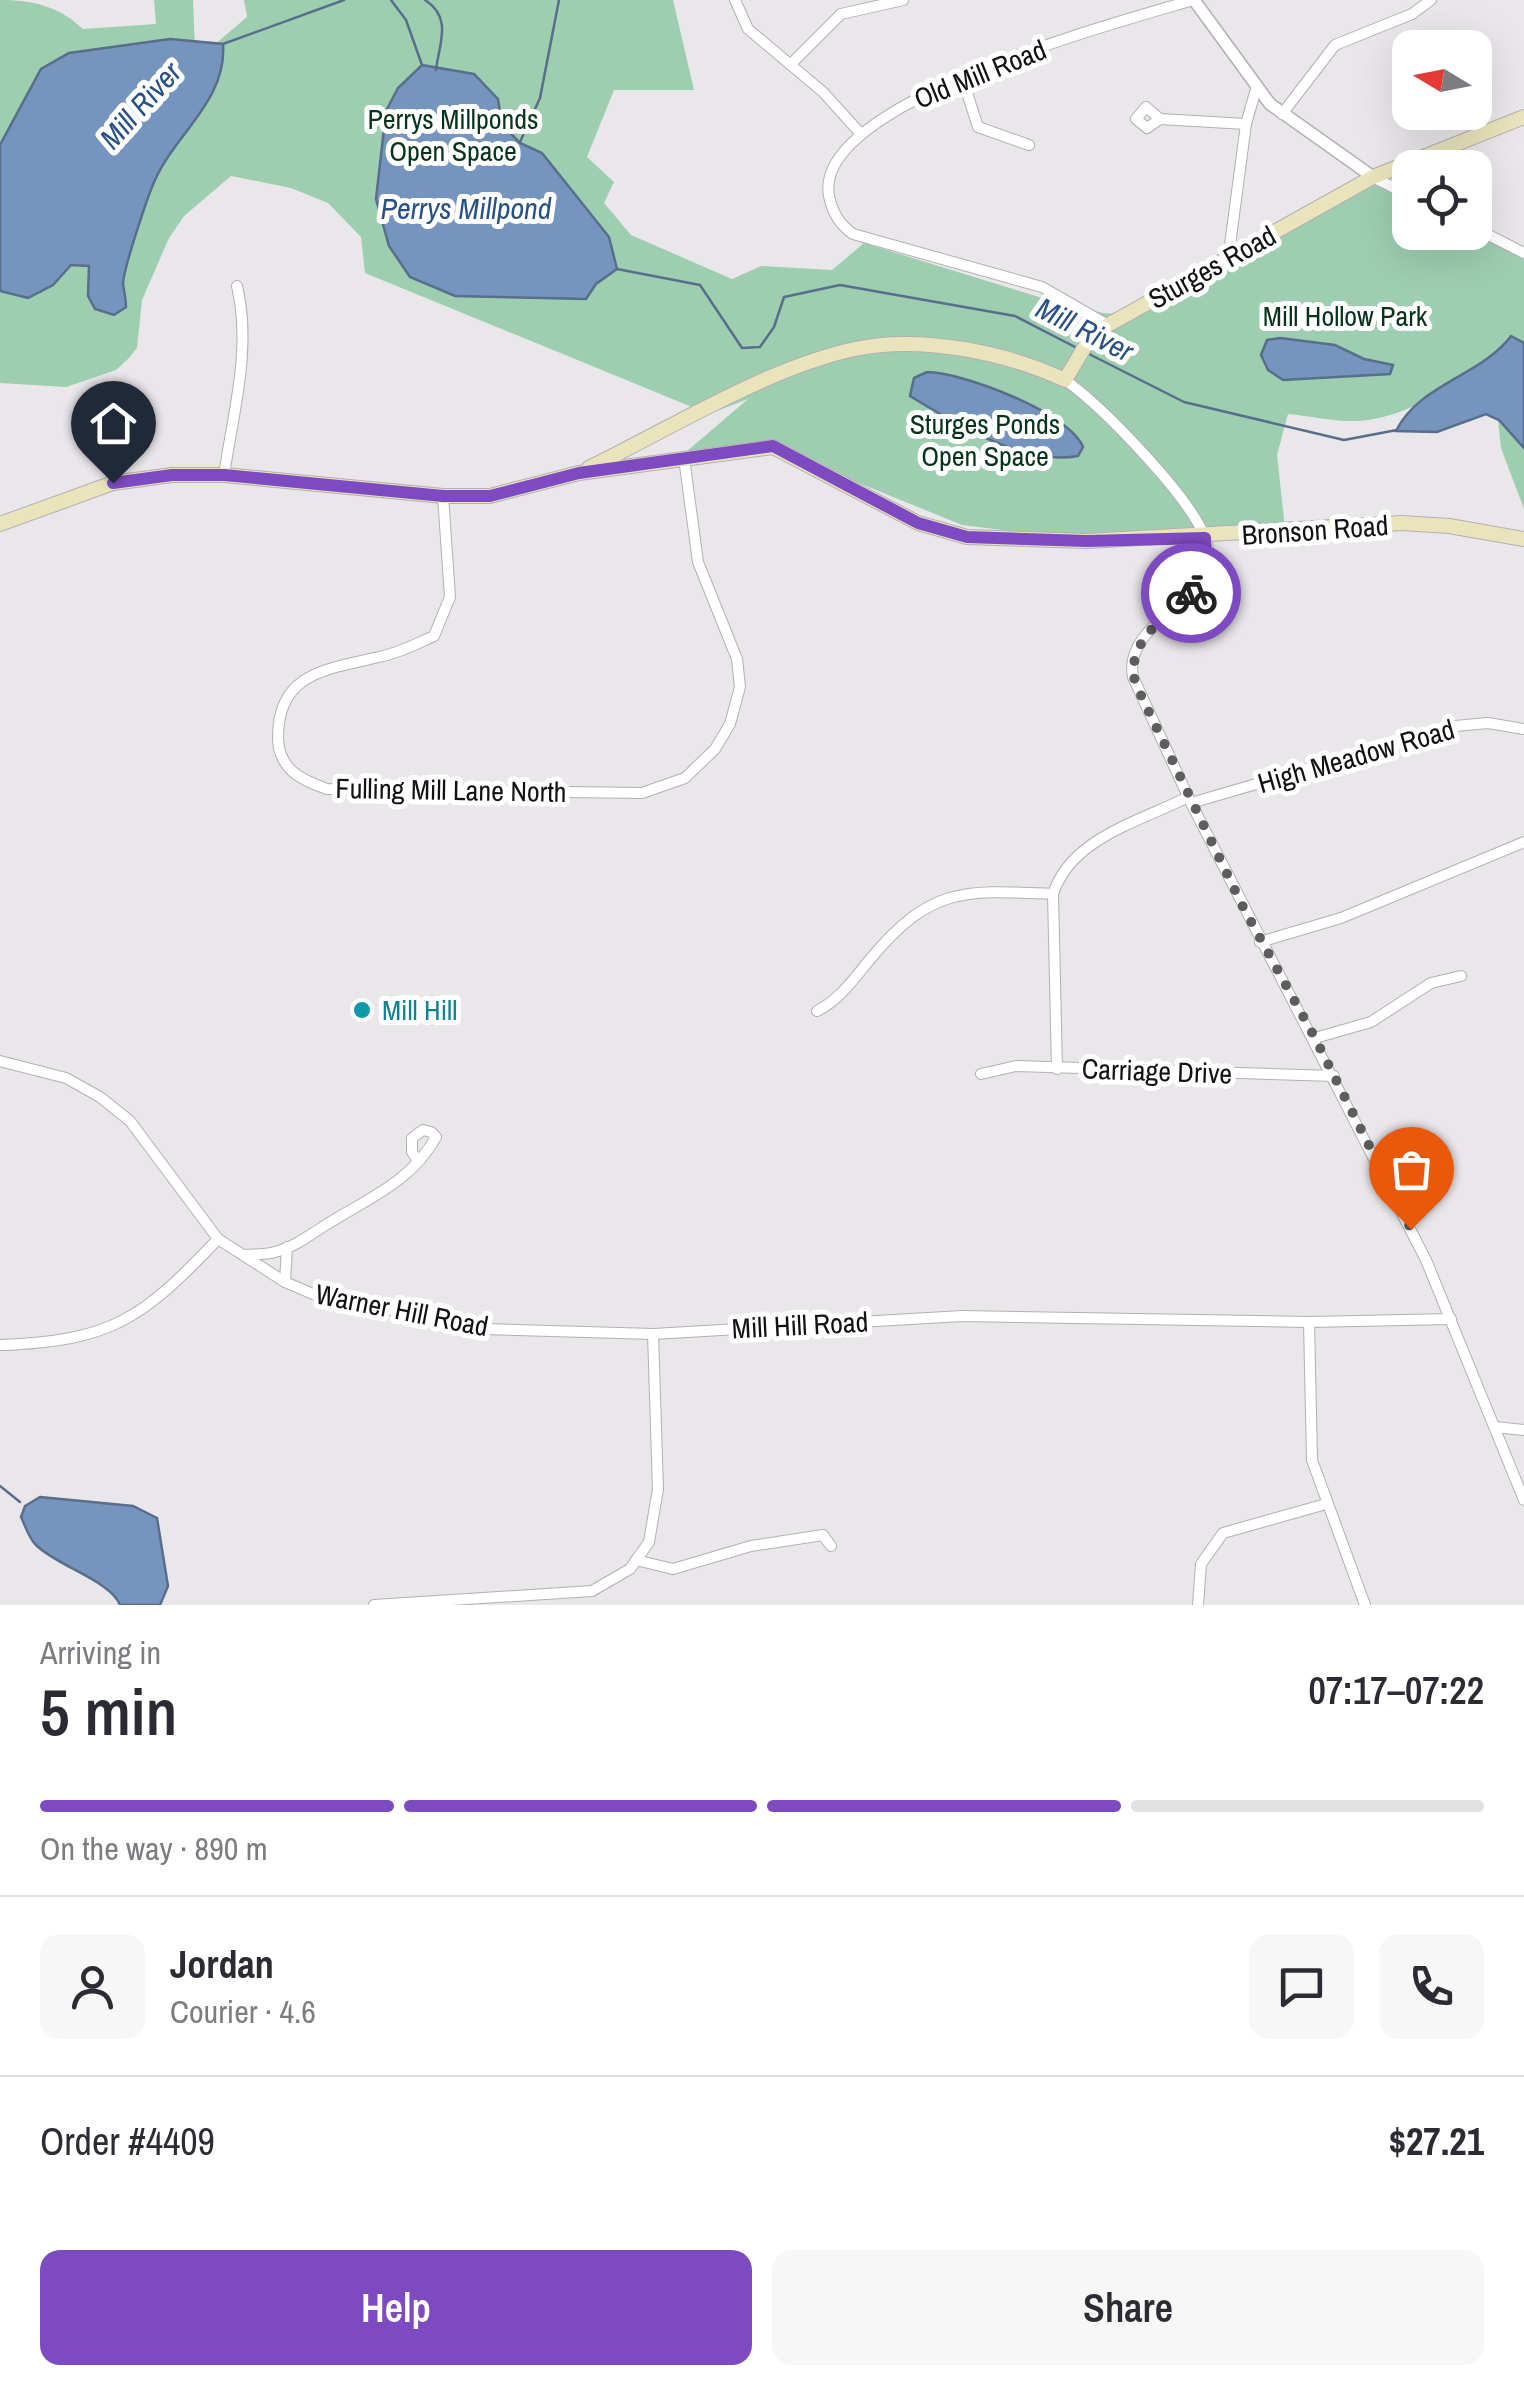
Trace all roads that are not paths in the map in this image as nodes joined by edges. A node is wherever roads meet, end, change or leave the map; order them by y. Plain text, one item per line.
1 (735, 0) edge
2 (902, 0) edge
3 (1194, 0) edge
4 (1431, 0) edge
5 (791, 64) junction
6 (962, 77) junction
7 (1256, 89) junction
8 (1282, 114) junction
9 (1524, 117) edge
10 (1160, 119) dead end
11 (1246, 124) junction
12 (860, 133) junction
13 (1029, 145) dead end
14 (1373, 177) junction
15 (1392, 187) edge
16 (1492, 236) edge
17 (1524, 252) edge
18 (1228, 260) junction
19 (236, 286) dead end
20 (1104, 327) junction
21 (1068, 373) junction
22 (684, 458) junction
23 (579, 473) junction
24 (224, 475) junction
25 (443, 496) junction
26 (0, 524) edge
27 (1205, 538) junction
28 (1524, 539) edge
29 (1524, 729) edge
30 (1189, 800) junction
31 (1524, 842) edge
32 (1053, 894) junction
33 (1260, 942) junction
34 (1461, 976) dead end
35 (817, 1011) dead end
36 (1315, 1038) junction
37 (0, 1061) edge
38 (1057, 1068) junction
39 (981, 1074) dead end
40 (1334, 1076) junction
41 (418, 1162) dead end
42 (218, 1239) junction
43 (287, 1247) junction
44 (243, 1255) junction
45 (285, 1282) junction
46 (1451, 1320) junction
47 (1309, 1322) junction
48 (654, 1334) junction
49 (0, 1345) edge
50 (1495, 1427) junction
51 (1524, 1430) edge
52 (1524, 1500) edge
53 (1326, 1504) junction
54 (832, 1546) dead end
55 (636, 1560) junction
56 (374, 1605) edge
57 (1198, 1605) edge
58 (1366, 1605) edge

1 - 5 street
2 - 5 street
3 - 6 street, Old Mill Road
3 - 7 street
4 - 8 street
5 - 12 street
6 - 12 street, Old Mill Road
6 - 13 street
7 - 8 street
7 - 11 street
8 - 14 street
9 - 14 main road, Sturges Road
10 - 11 street
11 - 18 street
12 - 20 street, Old Mill Road
14 - 15 street
14 - 18 main road, Sturges Road
16 - 17 street
18 - 20 main road, Sturges Road
19 - 24 street
20 - 21 main road, Sturges Road
21 - 23 main road
21 - 27 street
22 - 23 main road, Bronson Road
22 - 25 street, Fulling Mill Lane North
22 - 27 main road, Bronson Road
23 - 25 main road, Bronson Road
24 - 25 main road, Bronson Road
24 - 26 main road, Bronson Road
27 - 28 main road, Bronson Road
27 - 30 street
29 - 30 street, High Meadow Road
30 - 32 street, High Meadow Road
30 - 33 street
31 - 33 street
32 - 35 street
32 - 38 street
33 - 36 street
34 - 36 street
36 - 40 street
37 - 42 street, Warner Hill Road
38 - 39 street, Carriage Drive
38 - 40 street, Carriage Drive
40 - 46 street
41 - 43 street
42 - 44 street, Warner Hill Road
42 - 49 street
43 - 44 street
43 - 45 street
44 - 45 street, Warner Hill Road
45 - 48 street, Warner Hill Road
46 - 47 street, Mill Hill Road
46 - 50 street
47 - 48 street, Mill Hill Road
47 - 53 street
48 - 55 street
50 - 51 street
50 - 52 street
53 - 57 street
53 - 58 street
54 - 55 street
55 - 56 street

